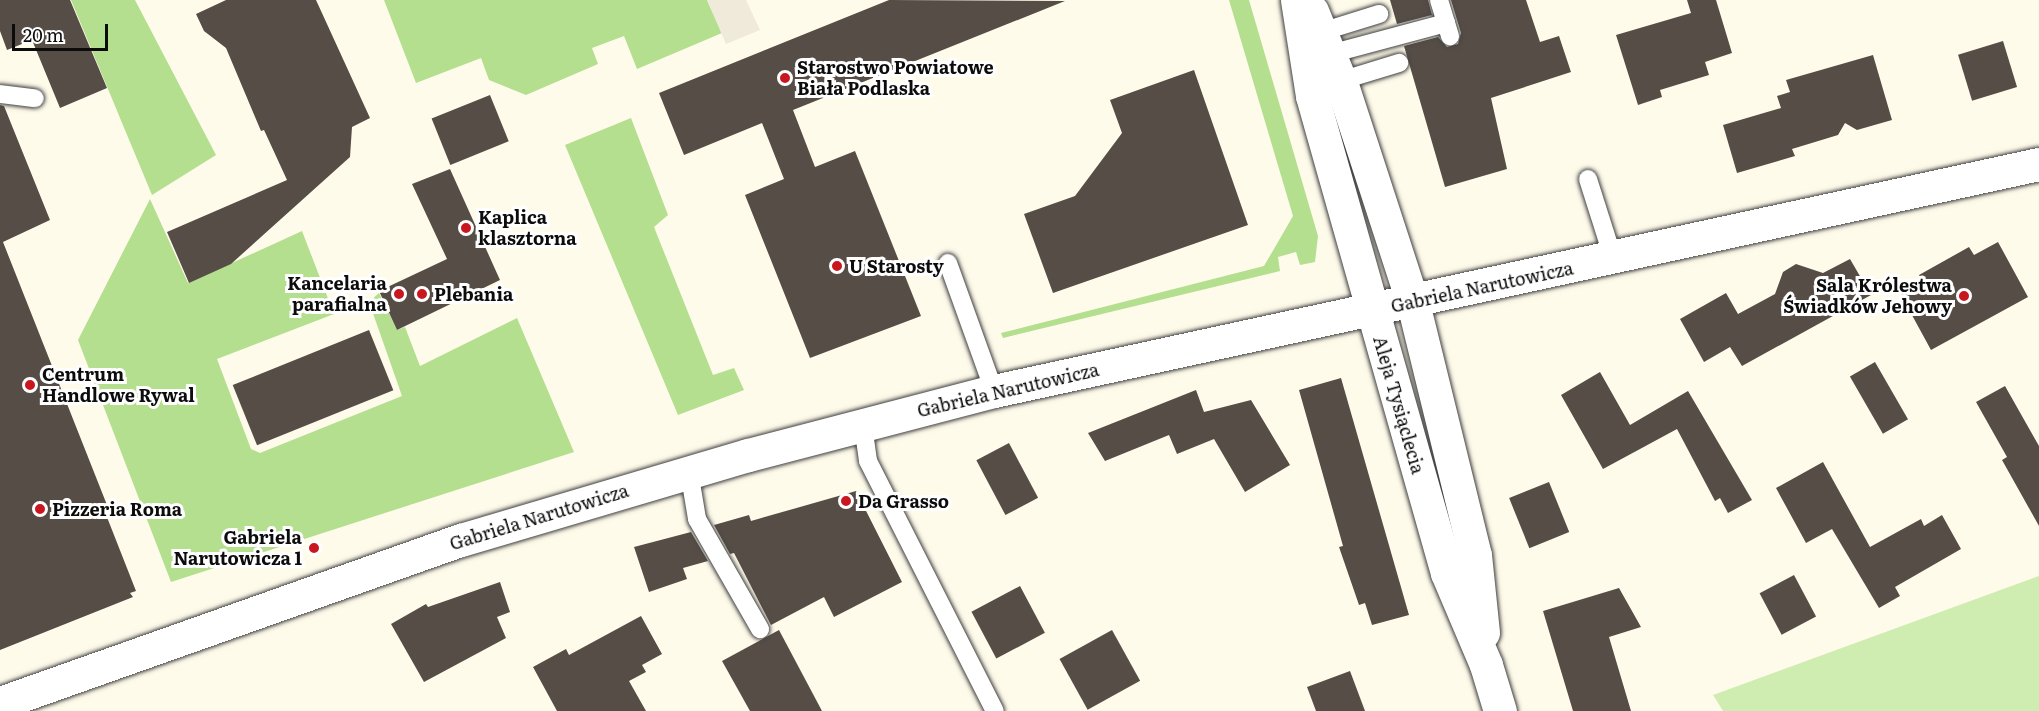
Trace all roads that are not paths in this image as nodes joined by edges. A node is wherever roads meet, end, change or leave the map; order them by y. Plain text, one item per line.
1 (1297, 0) edge
2 (1308, 0) edge
3 (1440, 0) edge
4 (1379, 14) dead end
5 (1330, 56) junction
6 (1399, 63) dead end
7 (0, 94) edge
8 (35, 98) dead end
9 (2039, 164) edge
10 (1588, 179) dead end
11 (1613, 258) junction
12 (948, 263) dead end
13 (1413, 303) junction
14 (1372, 309) junction
15 (994, 392) junction
16 (863, 425) junction
17 (689, 471) junction
18 (760, 629) dead end
19 (1486, 665) junction
20 (0, 703) edge
21 (995, 711) edge
22 (1500, 711) edge

1 - 14 street, Aleja Tysiąclecia
2 - 5 street, Aleja Tysiąclecia
3 - 5 lane
4 - 5 lane
5 - 6 lane
5 - 13 street, Aleja Tysiąclecia
7 - 8 lane
9 - 11 street, Gabriela Narutowicza
10 - 11 lane
11 - 13 street, Gabriela Narutowicza
12 - 15 lane
13 - 14 street, Gabriela Narutowicza
13 - 19 street, Aleja Tysiąclecia
14 - 15 street, Gabriela Narutowicza
14 - 19 street, Aleja Tysiąclecia
15 - 16 street, Gabriela Narutowicza
16 - 17 street, Gabriela Narutowicza
16 - 21 lane
17 - 18 lane
17 - 20 street, Gabriela Narutowicza
19 - 22 street, Aleja Tysiąclecia

